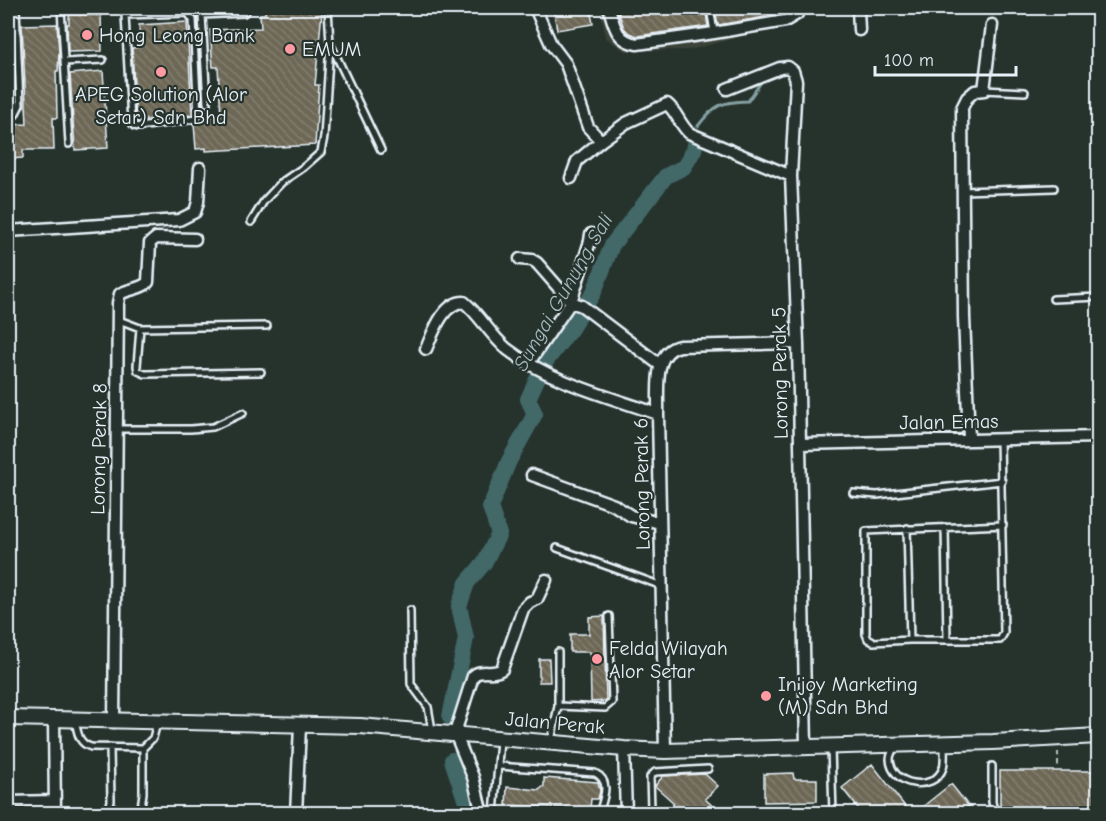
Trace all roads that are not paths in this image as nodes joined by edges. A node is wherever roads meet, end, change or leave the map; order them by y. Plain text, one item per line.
1 (16, 8) edge
2 (62, 8) edge
3 (125, 8) edge
4 (201, 8) edge
5 (249, 8) edge
6 (328, 8) edge
7 (535, 8) edge
8 (609, 8) edge
9 (710, 8) edge
10 (800, 8) edge
11 (858, 8) edge
12 (125, 15) junction
13 (202, 15) junction
14 (992, 25) dead end
15 (859, 30) dead end
16 (714, 33) junction
17 (330, 44) junction
18 (103, 60) dead end
19 (64, 62) junction
20 (727, 89) dead end
21 (984, 90) junction
22 (1025, 92) dead end
23 (207, 103) dead end
24 (8, 117) edge
25 (601, 141) junction
26 (69, 144) dead end
27 (381, 150) dead end
28 (200, 168) dead end
29 (791, 176) junction
30 (571, 178) dead end
31 (1054, 188) dead end
32 (962, 191) junction
33 (251, 222) dead end
34 (8, 231) edge
35 (591, 234) dead end
36 (195, 239) dead end
37 (520, 259) dead end
38 (1098, 297) edge
39 (1053, 299) dead end
40 (581, 307) junction
41 (119, 320) junction
42 (267, 326) dead end
43 (140, 328) junction
44 (798, 343) junction
45 (426, 349) dead end
46 (528, 364) junction
47 (660, 365) junction
48 (261, 372) dead end
49 (243, 413) dead end
50 (658, 414) junction
51 (117, 429) junction
52 (1098, 437) edge
53 (1000, 439) junction
54 (969, 440) junction
55 (800, 444) junction
56 (532, 475) dead end
57 (1002, 481) junction
58 (853, 493) dead end
59 (660, 523) junction
60 (1003, 525) junction
61 (945, 527) junction
62 (907, 528) junction
63 (557, 548) dead end
64 (546, 580) dead end
65 (662, 586) junction
66 (410, 610) dead end
67 (609, 616) dead end
68 (948, 639) junction
69 (910, 640) junction
70 (558, 651) dead end
71 (558, 706) junction
72 (8, 718) edge
73 (54, 720) junction
74 (75, 721) junction
75 (114, 722) junction
76 (156, 723) junction
77 (300, 726) junction
78 (433, 732) junction
79 (455, 733) junction
80 (1098, 736) edge
81 (501, 738) junction
82 (551, 743) junction
83 (944, 743) junction
84 (895, 744) junction
85 (831, 746) junction
86 (110, 747) junction
87 (806, 747) junction
88 (143, 748) junction
89 (624, 749) junction
90 (665, 751) junction
91 (499, 766) junction
92 (992, 766) dead end
93 (708, 769) dead end
94 (54, 801) junction
95 (8, 802) edge
96 (626, 812) edge
97 (55, 813) edge
98 (107, 813) edge
99 (140, 813) edge
100 (296, 813) edge
101 (482, 813) edge
102 (494, 813) edge
103 (598, 813) edge
104 (833, 813) edge
105 (995, 813) edge

1 - 24 lane
2 - 19 lane
3 - 12 lane
4 - 13 lane
5 - 13 lane
6 - 17 lane
7 - 25 street
8 - 16 street
9 - 16 lane
10 - 16 street
11 - 15 street
12 - 12 lane
13 - 23 lane
14 - 21 street
17 - 27 lane
17 - 33 lane
18 - 19 lane
19 - 26 lane
20 - 29 street, Lorong Perak 5
21 - 22 lane
21 - 32 street
25 - 29 street
25 - 30 street
28 - 34 street
29 - 44 street, Lorong Perak 5
31 - 32 lane
32 - 54 street
35 - 40 street
36 - 41 street, Lorong Perak 8
37 - 40 street
38 - 39 lane
40 - 46 street
40 - 47 street
41 - 43 lane
41 - 51 street, Lorong Perak 8
42 - 43 lane
43 - 48 lane
44 - 47 street
44 - 55 street, Lorong Perak 5
45 - 46 street
46 - 50 street
47 - 50 street, Lorong Perak 6
49 - 51 lane
50 - 59 street, Lorong Perak 6
51 - 75 street, Lorong Perak 8
52 - 53 street, Jalan Emas
53 - 54 street, Jalan Emas
53 - 57 lane
54 - 55 street, Jalan Emas
55 - 87 street, Lorong Perak 5
56 - 59 street
57 - 58 lane
57 - 60 lane
59 - 65 street, Lorong Perak 6
60 - 61 lane
60 - 68 lane
61 - 62 lane
61 - 68 lane
62 - 69 lane
62 - 69 lane
63 - 65 lane
64 - 79 street
65 - 90 street, Lorong Perak 6
66 - 78 lane
67 - 71 lane
68 - 69 lane
70 - 71 lane
71 - 82 lane
72 - 73 street, Jalan Perak
73 - 74 street, Jalan Perak
73 - 94 street
74 - 75 street, Jalan Perak
74 - 86 lane
75 - 76 street, Jalan Perak
76 - 77 street, Jalan Perak
76 - 88 lane
77 - 78 street, Jalan Perak
77 - 100 street
78 - 79 street, Jalan Perak
79 - 81 street, Jalan Perak
79 - 101 street
80 - 83 street, Jalan Perak
81 - 82 street, Jalan Perak
81 - 91 lane
82 - 89 street, Jalan Perak
83 - 84 street, Jalan Perak
83 - 84 lane
84 - 85 street, Jalan Perak
85 - 87 street, Jalan Perak
85 - 104 lane
86 - 88 lane
86 - 98 lane
87 - 90 street, Jalan Perak
88 - 99 lane
89 - 90 street, Jalan Perak
89 - 96 street
91 - 102 lane
91 - 103 lane
92 - 105 lane
93 - 96 lane
94 - 95 street
94 - 97 street

